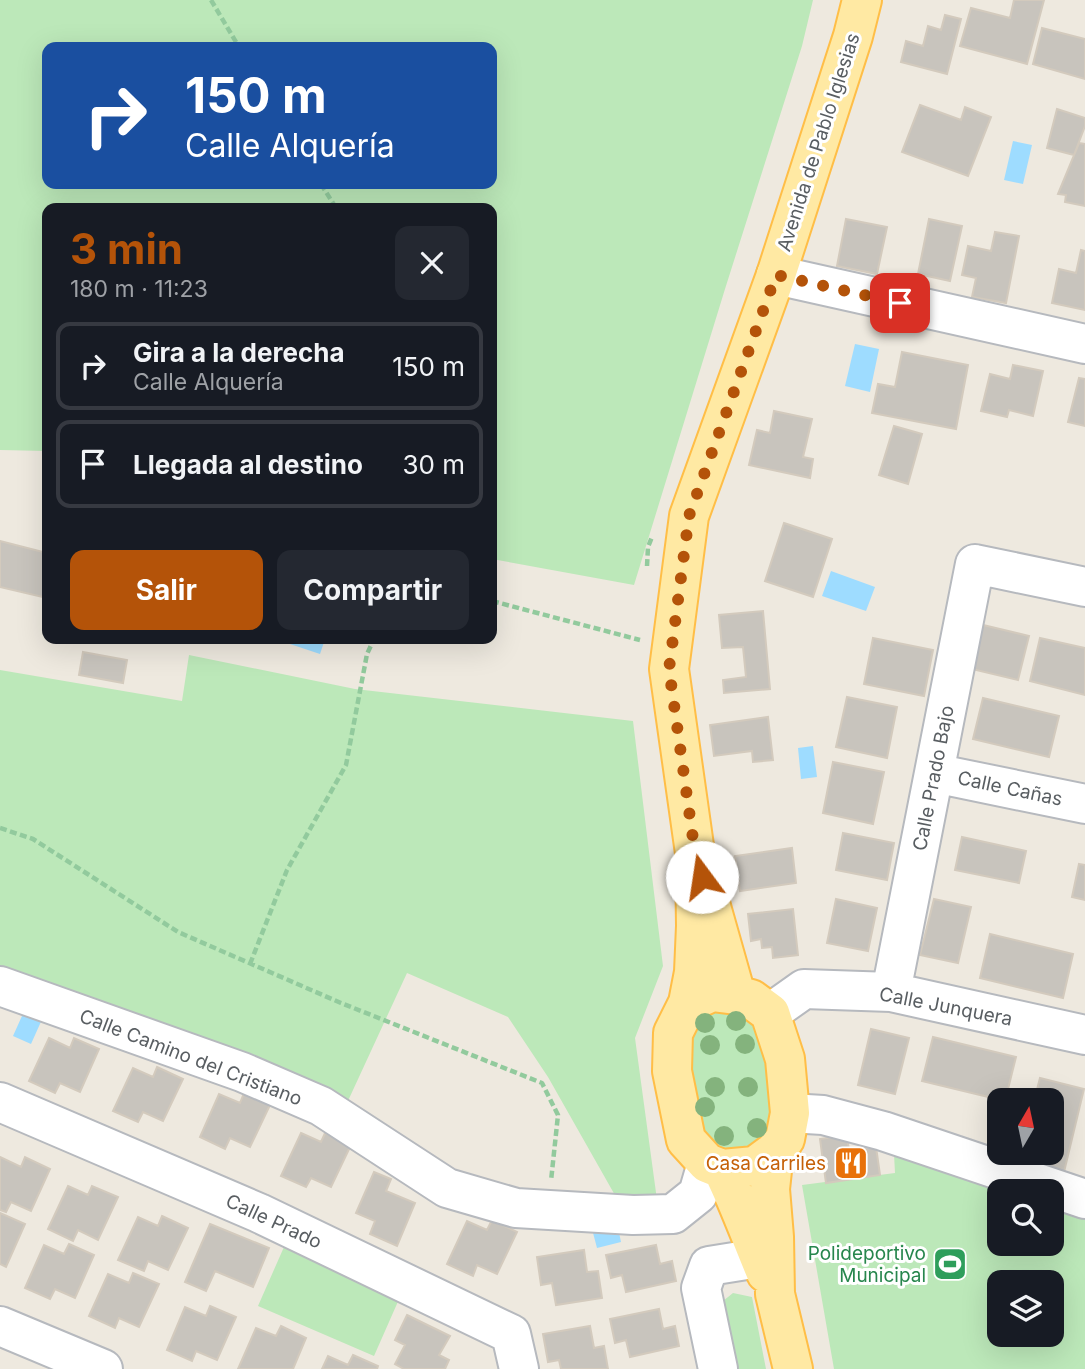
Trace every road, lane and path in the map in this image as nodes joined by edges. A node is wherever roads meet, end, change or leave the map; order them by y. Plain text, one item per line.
1 (211, 0) edge
2 (862, 0) edge
3 (236, 42) edge
4 (776, 275) junction
5 (1085, 344) edge
6 (1085, 587) edge
7 (497, 602) edge
8 (372, 644) edge
9 (672, 646) junction
10 (934, 772) junction
11 (1085, 804) edge
12 (0, 828) edge
13 (695, 853) junction
14 (250, 964) junction
15 (0, 986) edge
16 (891, 992) junction
17 (736, 995) junction
18 (688, 1003) junction
19 (771, 1013) junction
20 (1085, 1035) edge
21 (0, 1102) edge
22 (790, 1114) junction
23 (774, 1152) junction
24 (714, 1166) junction
25 (1085, 1199) edge
26 (549, 1211) junction
27 (759, 1258) junction
28 (775, 1294) junction
29 (0, 1326) edge
30 (103, 1369) edge
31 (519, 1369) edge
32 (718, 1369) edge
33 (793, 1369) edge

1 - 3 path
2 - 4 main road, Avenida de Pablo Iglesias
4 - 5 street
4 - 9 main road, Avenida de Pablo Iglesias
6 - 10 street, Calle Prado Bajo
7 - 9 path
8 - 14 path
9 - 13 main road, Avenida de Pablo Iglesias
10 - 11 street, Calle Cañas
10 - 16 street, Calle Prado Bajo
12 - 14 path
13 - 17 main road, Avenida de Pablo Iglesias
13 - 18 main road, Avenida de Pablo Iglesias
14 - 26 path
15 - 26 street, Calle Camino del Cristiano
16 - 19 street, Calle Junquera
16 - 20 street, Calle Junquera
17 - 18 main road
17 - 19 main road
18 - 24 main road
19 - 22 main road
21 - 31 street, Calle Prado
22 - 23 main road
22 - 25 street
23 - 24 main road
23 - 28 main road
24 - 26 street, Calle Camino del Cristiano
24 - 27 main road
27 - 28 main road
27 - 32 street
28 - 33 main road
29 - 30 street

